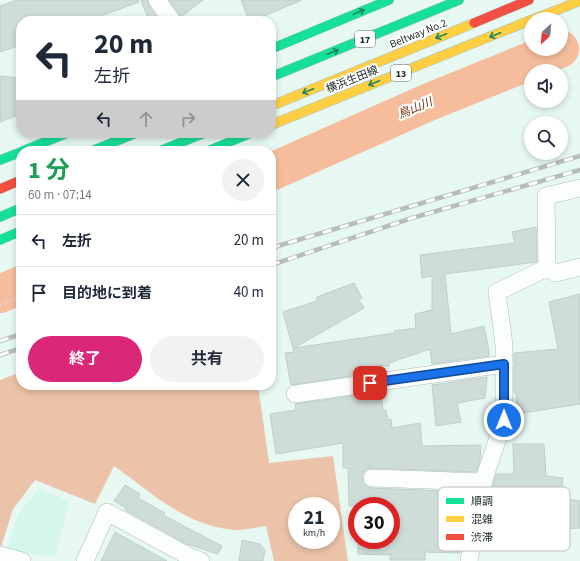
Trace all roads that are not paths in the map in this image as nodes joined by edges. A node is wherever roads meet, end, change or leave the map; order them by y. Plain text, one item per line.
1 (157, 0) edge
2 (389, 0) edge
3 (460, 0) edge
4 (529, 0) edge
5 (580, 1) edge
6 (552, 12) edge
7 (168, 16) edge
8 (524, 23) edge
9 (276, 47) edge
10 (276, 75) edge
11 (276, 104) edge
12 (276, 123) edge
13 (54, 138) edge
14 (124, 138) edge
15 (192, 138) edge
16 (239, 138) edge
17 (34, 146) edge
18 (104, 146) edge
19 (172, 146) edge
20 (220, 146) edge
21 (16, 153) edge
22 (0, 160) edge
23 (16, 182) edge
24 (580, 188) edge
25 (0, 189) edge
26 (16, 210) edge
27 (0, 217) edge
28 (16, 233) edge
29 (0, 240) edge
30 (580, 267) edge
31 (547, 268) junction
32 (504, 364) junction
33 (295, 394) dead end
34 (372, 478) dead end
35 (483, 482) junction
36 (482, 487) edge
37 (471, 551) edge
38 (0, 555) edge
39 (22, 561) edge
40 (85, 561) edge
41 (200, 561) edge
42 (469, 561) edge

1 - 7 street
9 -> 2 main road
10 -> 3 main road, Beltway No.2 / 17
4 -> 11 main road, Beltway No.2 / 17
5 - 6 main road
8 -> 12 main road, 横浜生田線 / 13
13 - 17 main road
14 - 18 main road
15 - 19 main road
16 - 20 main road
21 - 22 main road
23 - 25 main road
24 - 31 street
26 - 27 main road
28 - 29 main road
30 - 31 street
31 - 32 street
32 - 33 street
32 - 35 street
34 - 35 street
35 - 36 street
37 - 42 street
38 - 39 street
40 - 41 street

